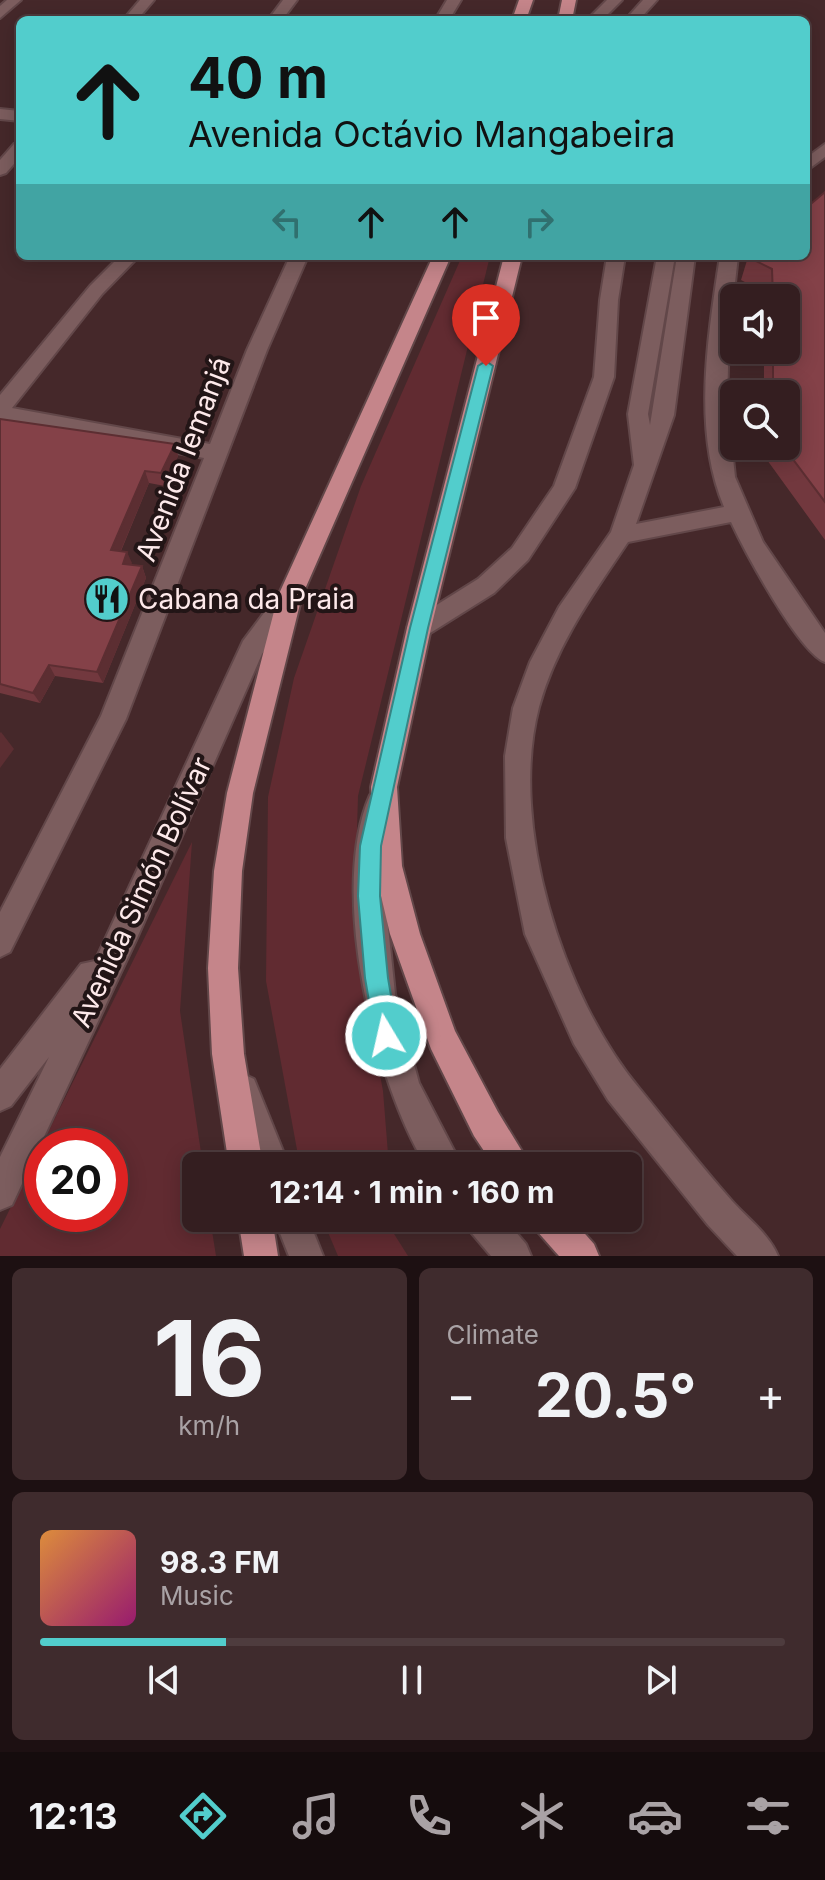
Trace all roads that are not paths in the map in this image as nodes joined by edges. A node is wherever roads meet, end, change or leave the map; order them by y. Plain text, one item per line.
1 (14, 0) edge
2 (147, 0) edge
3 (615, 0) edge
4 (650, 0) edge
5 (0, 14) edge
6 (133, 16) edge
7 (598, 16) edge
8 (636, 16) edge
9 (825, 149) edge
10 (16, 152) edge
11 (810, 162) edge
12 (0, 170) edge
13 (126, 260) edge
14 (297, 260) edge
15 (440, 260) edge
16 (512, 260) edge
17 (615, 260) edge
18 (665, 260) edge
19 (685, 260) edge
20 (729, 260) edge
21 (0, 411) edge
22 (218, 453) junction
23 (645, 465) junction
24 (739, 512) junction
25 (621, 535) junction
26 (290, 596) junction
27 (419, 628) junction
28 (825, 652) edge
29 (384, 787) junction
30 (127, 928) junction
31 (0, 942) edge
32 (228, 1054) junction
33 (0, 1095) edge
34 (244, 1152) edge
35 (266, 1152) edge
36 (438, 1152) edge
37 (505, 1152) edge
38 (0, 1193) edge
39 (257, 1232) edge
40 (297, 1232) edge
41 (493, 1232) edge
42 (561, 1232) edge
43 (261, 1256) edge
44 (306, 1256) edge
45 (514, 1256) edge
46 (582, 1256) edge
47 (761, 1256) edge

1 - 5 street
2 - 6 street
3 - 7 street
4 - 8 street
9 - 11 street
10 - 12 street
13 - 21 street
14 - 22 street, Avenida Iemanjá
15 - 26 main road
16 - 27 main road
17 - 27 street
18 - 23 street
19 - 23 street
20 - 24 street
21 - 22 street
22 - 31 street, Avenida Iemanjá
23 - 25 street
24 - 25 street
24 - 28 street
25 - 47 street
26 - 30 street, Avenida Simón Bolívar
26 - 32 main road
27 - 29 main road
29 - 36 street
29 - 37 main road
30 - 33 street
30 - 38 street, Avenida Simón Bolívar
32 - 34 main road
32 - 35 street
39 - 43 main road
40 - 44 street
41 - 45 street
42 - 46 main road

